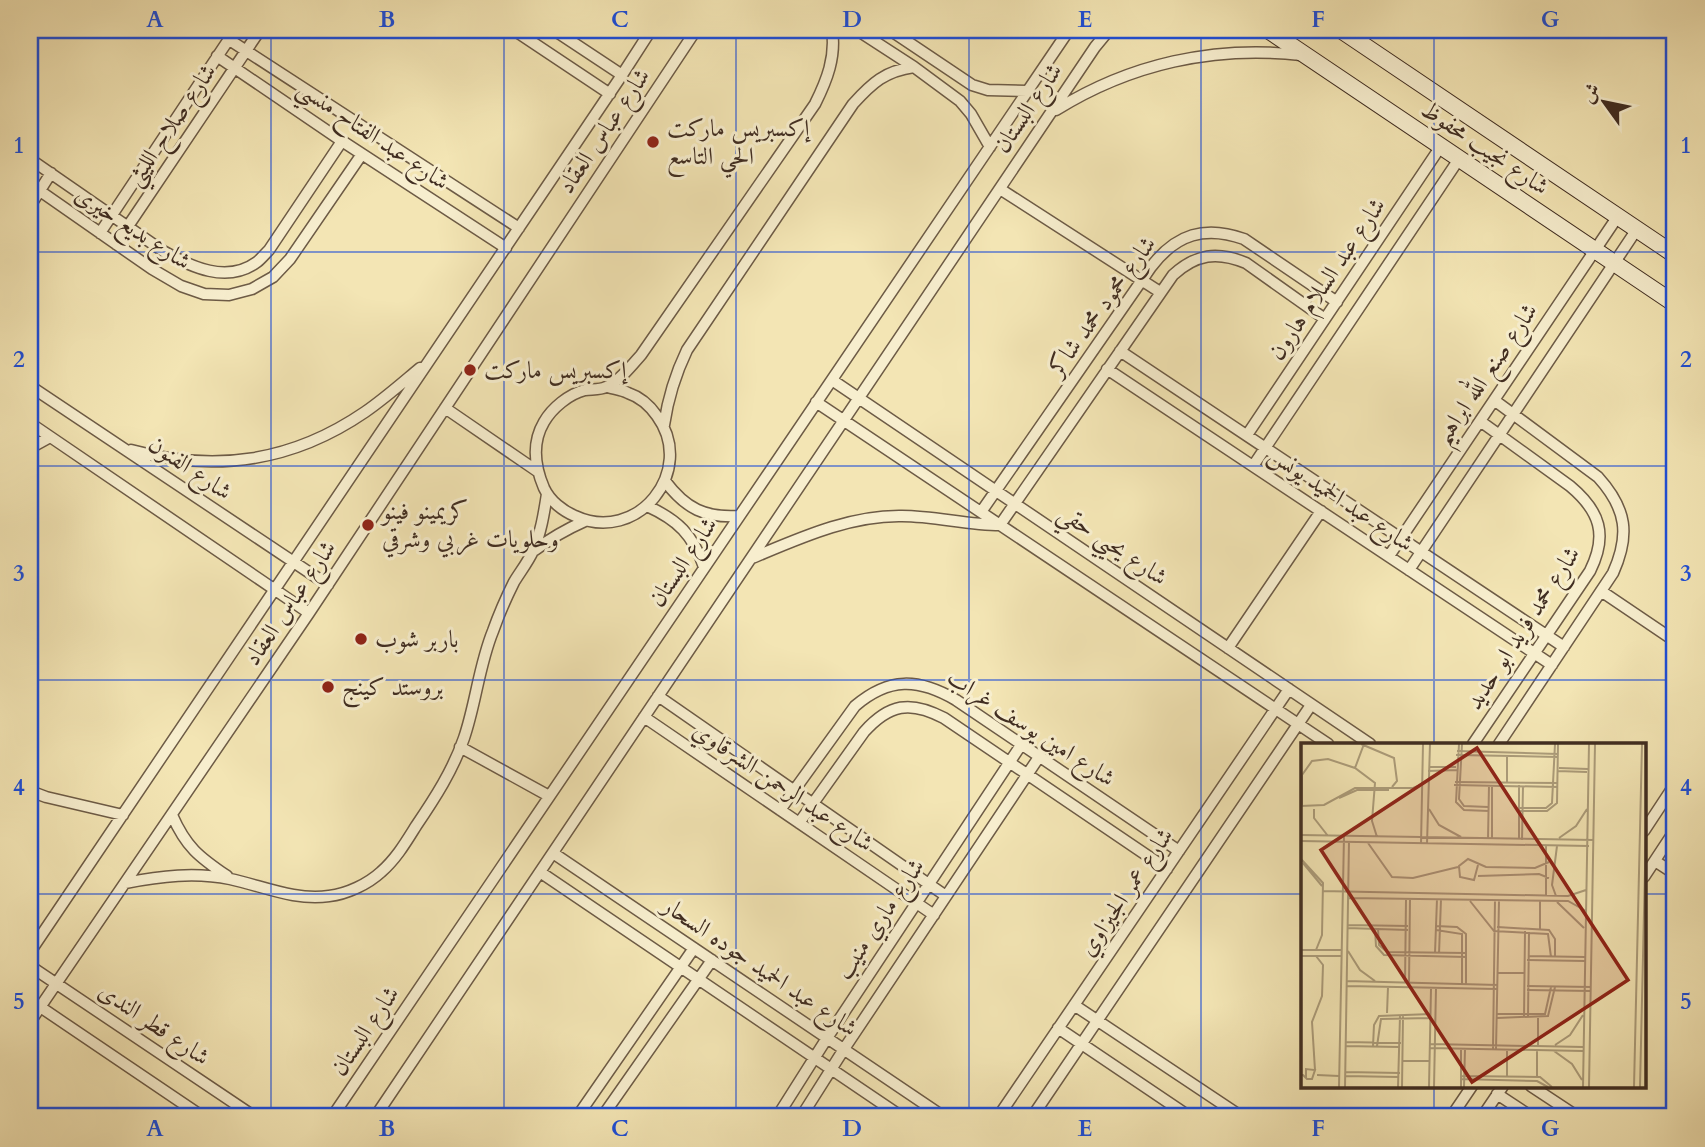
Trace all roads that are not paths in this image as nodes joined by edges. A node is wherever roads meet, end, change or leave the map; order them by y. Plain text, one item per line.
1 (34, 30) edge
2 (260, 30) edge
3 (514, 30) edge
4 (554, 30) edge
5 (651, 30) edge
6 (696, 30) edge
7 (832, 30) edge
8 (857, 30) edge
9 (890, 30) edge
10 (1069, 30) edge
11 (1108, 30) edge
12 (1268, 30) edge
13 (1341, 30) edge
14 (232, 35) edge
15 (30, 37) edge
16 (246, 51) junction
17 (217, 56) junction
18 (1307, 56) junction
19 (914, 67) junction
20 (234, 68) junction
21 (622, 75) junction
22 (1027, 91) junction
23 (610, 94) junction
24 (1051, 113) junction
25 (342, 141) junction
26 (1441, 146) junction
27 (989, 147) junction
28 (362, 154) junction
29 (1459, 159) junction
30 (30, 160) edge
31 (51, 173) junction
32 (35, 188) edge
33 (1000, 188) junction
34 (30, 206) edge
35 (112, 215) junction
36 (1618, 216) junction
37 (128, 226) junction
38 (519, 229) junction
39 (1637, 229) junction
40 (100, 233) junction
41 (116, 244) junction
42 (506, 248) junction
43 (1595, 250) junction
44 (1675, 255) edge
45 (1614, 263) junction
46 (1141, 280) junction
47 (1160, 292) junction
48 (1337, 302) junction
49 (1675, 304) edge
50 (1325, 319) junction
51 (1120, 351) junction
52 (430, 360) junction
53 (1107, 369) junction
54 (832, 380) junction
55 (30, 386) edge
56 (608, 387) junction
57 (859, 398) junction
58 (1494, 400) junction
59 (816, 402) junction
60 (446, 408) junction
61 (1513, 414) junction
62 (844, 420) junction
63 (1480, 421) junction
64 (30, 423) edge
65 (664, 425) junction
66 (1247, 435) junction
67 (1500, 435) junction
68 (50, 437) junction
69 (30, 448) edge
70 (122, 448) junction
71 (1266, 448) junction
72 (1253, 466) junction
73 (537, 471) junction
74 (665, 481) junction
75 (996, 491) junction
76 (547, 494) junction
77 (1014, 504) junction
78 (647, 506) junction
79 (1321, 511) junction
80 (981, 512) junction
81 (739, 516) junction
82 (585, 521) junction
83 (1000, 525) junction
84 (1401, 538) junction
85 (533, 552) junction
86 (1422, 552) junction
87 (1389, 556) junction
88 (751, 559) junction
89 (293, 562) junction
90 (704, 568) junction
91 (1409, 570) junction
92 (328, 585) junction
93 (275, 590) junction
94 (1601, 592) junction
95 (309, 613) junction
96 (1547, 635) junction
97 (1675, 641) edge
98 (1564, 647) junction
99 (1228, 648) junction
100 (1535, 653) junction
101 (1552, 665) junction
102 (1289, 689) junction
103 (658, 696) junction
104 (1311, 705) junction
105 (1275, 709) junction
106 (644, 717) junction
107 (1298, 724) junction
108 (1326, 743) edge
109 (1368, 743) edge
110 (1475, 743) edge
111 (1500, 743) edge
112 (1021, 745) junction
113 (460, 747) junction
114 (1039, 757) junction
115 (1009, 762) junction
116 (1027, 774) junction
117 (1675, 784) edge
118 (30, 791) edge
119 (794, 791) junction
120 (549, 796) junction
121 (813, 804) junction
122 (780, 810) junction
123 (123, 815) junction
124 (172, 815) junction
125 (799, 823) junction
126 (1646, 828) edge
127 (1675, 830) edge
128 (1179, 851) junction
129 (553, 853) junction
130 (1655, 861) junction
131 (1167, 869) junction
132 (540, 872) junction
133 (1646, 874) edge
134 (1675, 874) edge
135 (232, 880) junction
136 (125, 883) junction
137 (929, 884) junction
138 (946, 896) junction
139 (916, 903) junction
140 (933, 915) junction
141 (694, 948) junction
142 (30, 953) edge
143 (712, 960) junction
144 (30, 966) edge
145 (681, 968) junction
146 (698, 979) junction
147 (57, 984) junction
148 (30, 1000) edge
149 (1074, 1005) junction
150 (41, 1007) junction
151 (1098, 1020) junction
152 (30, 1022) edge
153 (1058, 1028) junction
154 (827, 1038) junction
155 (1082, 1044) junction
156 (844, 1049) junction
157 (814, 1058) junction
158 (831, 1069) junction
159 (1471, 1088) edge
160 (1534, 1088) edge
161 (1500, 1090) edge
162 (203, 1117) edge
163 (255, 1117) edge
164 (332, 1117) edge
165 (375, 1117) edge
166 (577, 1117) edge
167 (602, 1117) edge
168 (777, 1117) edge
169 (801, 1117) edge
170 (902, 1117) edge
171 (944, 1117) edge
172 (998, 1117) edge
173 (1032, 1117) edge
174 (1190, 1117) edge
175 (1242, 1117) edge
176 (1451, 1117) edge
177 (1482, 1117) edge
178 (1532, 1117) edge
179 (1578, 1117) edge

1 - 15 street
2 - 16 street, شارع صلاح الليثي
3 - 23 street
4 - 21 street
5 - 21 street, شارع عباس العقاد
6 - 60 street, شارع عباس العقاد
7 - 56 street
8 - 19 street
9 - 22 street
10 - 22 street, شارع البستان
11 - 24 street, شارع البستان
12 - 18 street, شارع نجيب محفوظ
13 - 36 street, شارع نجيب محفوظ
14 - 16 street, شارع عبد الفتاح منسي
14 - 17 street, شارع صلاح الليثي
16 - 20 street, شارع صلاح الليثي
16 - 38 street, شارع عبد الفتاح منسي
17 - 20 street, شارع عبد الفتاح منسي
17 - 35 street, شارع صلاح الليثي
18 - 24 street
18 - 26 street, شارع نجيب محفوظ
19 - 27 street
19 - 65 street
20 - 25 street, شارع عبد الفتاح منسي
20 - 37 street, شارع صلاح الليثي
21 - 23 street, شارع عباس العقاد
22 - 27 street, شارع البستان
23 - 38 street, شارع عباس العقاد
24 - 33 street, شارع البستان
25 - 28 street, شارع عبد الفتاح منسي
25 - 37 street, شارع بديع خيرى
26 - 29 street, شارع نجيب محفوظ
26 - 48 street, شارع عبد السلام هارون
27 - 54 street, شارع البستان
28 - 41 street, شارع بديع خيرى
28 - 42 street, شارع عبد الفتاح منسي
29 - 43 street, شارع نجيب محفوظ
29 - 71 street, شارع عبد السلام هارون
30 - 31 street, شارع بديع خيرى
31 - 32 street
31 - 35 street, شارع بديع خيرى
32 - 34 street
32 - 40 street, شارع بديع خيرى
33 - 46 street
33 - 57 street, شارع البستان
35 - 37 street, شارع بديع خيرى
35 - 40 street, شارع صلاح الليثي
36 - 39 street, شارع نجيب محفوظ
36 - 43 street, شارع صنع الله ابراهيم
37 - 41 street, شارع صلاح الليثي
38 - 42 street, شارع عباس العقاد
39 - 44 street, شارع نجيب محفوظ
39 - 45 street, شارع صنع الله ابراهيم
40 - 41 street, شارع بديع خيرى
42 - 52 street, شارع عباس العقاد
43 - 45 street, شارع نجيب محفوظ
43 - 58 street, شارع صنع الله ابراهيم
45 - 49 street, شارع نجيب محفوظ
45 - 61 street, شارع صنع الله ابراهيم
46 - 47 street
46 - 48 street, شارع محمود محمد شاكر
46 - 75 street, شارع محمود محمد شاكر
47 - 50 street, شارع محمود محمد شاكر
47 - 51 street, شارع محمود محمد شاكر
48 - 50 street, شارع عبد السلام هارون
50 - 66 street, شارع عبد السلام هارون
51 - 53 street, شارع محمود محمد شاكر
51 - 66 street, شارع عبد الحميد يونس
52 - 70 street
52 - 89 street, شارع عباس العقاد
53 - 72 street, شارع عبد الحميد يونس
53 - 77 street, شارع محمود محمد شاكر
54 - 57 street, شارع يحيي حقي
54 - 59 street, شارع البستان
55 - 70 street, شارع الفنون
56 - 65 street
56 - 73 street
57 - 62 street, شارع البستان
57 - 75 street, شارع يحيي حقي
58 - 61 street, شارع محمد فريد ابو حديد
58 - 63 street, شارع صنع الله ابراهيم
59 - 62 street, شارع يحيي حقي
59 - 81 street, شارع البستان
60 - 73 street
60 - 92 street, شارع عباس العقاد
61 - 67 street, شارع صنع الله ابراهيم
61 - 94 street, شارع محمد فريد ابو حديد
62 - 80 street, شارع يحيي حقي
62 - 88 street, شارع البستان
63 - 67 street, شارع محمد فريد ابو حديد
63 - 84 street, شارع صنع الله ابراهيم
64 - 68 street
65 - 74 street
66 - 71 street, شارع عبد الحميد يونس
67 - 86 street, شارع صنع الله ابراهيم
67 - 96 street, شارع محمد فريد ابو حديد
68 - 69 street
68 - 93 street
70 - 89 street, شارع الفنون
71 - 72 street, شارع عبد السلام هارون
71 - 84 street, شارع عبد الحميد يونس
72 - 79 street, شارع عبد الحميد يونس
73 - 76 street
74 - 78 street
74 - 81 street
75 - 77 street, شارع يحيي حقي
75 - 80 street, شارع محمود محمد شاكر
76 - 82 street
76 - 85 street
77 - 83 street, شارع محمود محمد شاكر
77 - 99 street, شارع يحيي حقي
78 - 82 street
78 - 90 street
79 - 87 street, شارع عبد الحميد يونس
79 - 99 street
80 - 83 street, شارع يحيي حقي
81 - 90 street, شارع البستان
82 - 85 street
83 - 88 street
83 - 105 street, شارع يحيي حقي
84 - 86 street, شارع عبد الحميد يونس
84 - 87 street, شارع صنع الله ابراهيم
85 - 113 street
86 - 91 street, شارع صنع الله ابراهيم
86 - 96 street, شارع عبد الحميد يونس
87 - 91 street, شارع عبد الحميد يونس
88 - 103 street, شارع البستان
89 - 92 street, شارع الفنون
89 - 93 street, شارع عباس العقاد
90 - 120 street, شارع البستان
91 - 100 street, شارع عبد الحميد يونس
92 - 95 street, شارع عباس العقاد
93 - 95 street
93 - 123 street, شارع عباس العقاد
94 - 97 street
94 - 98 street, شارع محمد فريد ابو حديد
95 - 124 street, شارع عباس العقاد
96 - 98 street, شارع عبد الحميد يونس
96 - 100 street, شارع محمد فريد ابو حديد
98 - 101 street, شارع محمد فريد ابو حديد
99 - 102 street, شارع يحيي حقي
100 - 101 street, شارع عبد الحميد يونس
100 - 110 street, شارع محمد فريد ابو حديد
101 - 111 street, شارع محمد فريد ابو حديد
102 - 104 street, شارع يحيي حقي
102 - 105 street, شارع عمر الجيزاوي
103 - 106 street, شارع البستان
103 - 119 street, شارع عبد الرحمن الشرقاوي
104 - 107 street, شارع عمر الجيزاوي
104 - 109 street, شارع يحيي حقي
105 - 107 street, شارع يحيي حقي
105 - 128 street, شارع عمر الجيزاوي
106 - 122 street, شارع عبد الرحمن الشرقاوي
106 - 129 street, شارع البستان
107 - 108 street, شارع يحيي حقي
107 - 151 street, شارع عمر الجيزاوي
112 - 114 street, شارع امين يوسف غراب
112 - 115 street, شارع ماري منيب
112 - 119 street, شارع امين يوسف غراب
113 - 120 street
113 - 135 street
114 - 116 street, شارع ماري منيب
114 - 128 street, شارع امين يوسف غراب
115 - 116 street, شارع امين يوسف غراب
115 - 121 street, شارع امين يوسف غراب
115 - 137 street, شارع ماري منيب
116 - 131 street, شارع امين يوسف غراب
116 - 138 street, شارع ماري منيب
117 - 126 street
118 - 123 street
119 - 121 street, شارع عبد الرحمن الشرقاوي
119 - 122 street, شارع امين يوسف غراب
120 - 164 street, شارع البستان
121 - 125 street, شارع امين يوسف غراب
121 - 137 street, شارع عبد الرحمن الشرقاوي
122 - 125 street, شارع عبد الرحمن الشرقاوي
123 - 142 street, شارع عباس العقاد
124 - 135 street
124 - 136 street, شارع عباس العقاد
125 - 139 street, شارع عبد الرحمن الشرقاوي
127 - 130 street
128 - 131 street, شارع عمر الجيزاوي
129 - 132 street, شارع البستان
129 - 141 street, شارع عبد الحميد جوده السحار
130 - 133 street
130 - 134 street
131 - 149 street, شارع عمر الجيزاوي
132 - 145 street, شارع عبد الحميد جوده السحار
132 - 165 street, شارع البستان
135 - 136 street
136 - 147 street, شارع عباس العقاد
137 - 138 street, شارع عبد الرحمن الشرقاوي
137 - 139 street, شارع ماري منيب
138 - 140 street, شارع ماري منيب
139 - 140 street, شارع عبد الرحمن الشرقاوي
139 - 154 street, شارع ماري منيب
140 - 156 street, شارع ماري منيب
141 - 143 street, شارع عبد الحميد جوده السحار
141 - 145 street
143 - 146 street
143 - 154 street, شارع عبد الحميد جوده السحار
144 - 147 street, شارع قطر الندى
145 - 146 street, شارع عبد الحميد جوده السحار
145 - 166 street
146 - 157 street, شارع عبد الحميد جوده السحار
146 - 167 street
147 - 150 street, شارع عباس العقاد
147 - 163 street, شارع قطر الندى
148 - 150 street, شارع قطر الندى
149 - 151 street
149 - 153 street, شارع عمر الجيزاوي
150 - 152 street, شارع عباس العقاد
150 - 162 street, شارع قطر الندى
151 - 155 street, شارع عمر الجيزاوي
151 - 175 street
153 - 155 street
153 - 172 street, شارع عمر الجيزاوي
154 - 156 street, شارع عبد الحميد جوده السحار
154 - 157 street, شارع ماري منيب
155 - 173 street, شارع عمر الجيزاوي
155 - 174 street
156 - 158 street, شارع ماري منيب
156 - 171 street, شارع عبد الحميد جوده السحار
157 - 158 street, شارع عبد الحميد جوده السحار
157 - 168 street, شارع ماري منيب
158 - 169 street, شارع ماري منيب
158 - 170 street, شارع عبد الحميد جوده السحار
159 - 176 street
160 - 179 street
161 - 177 street
161 - 178 street

